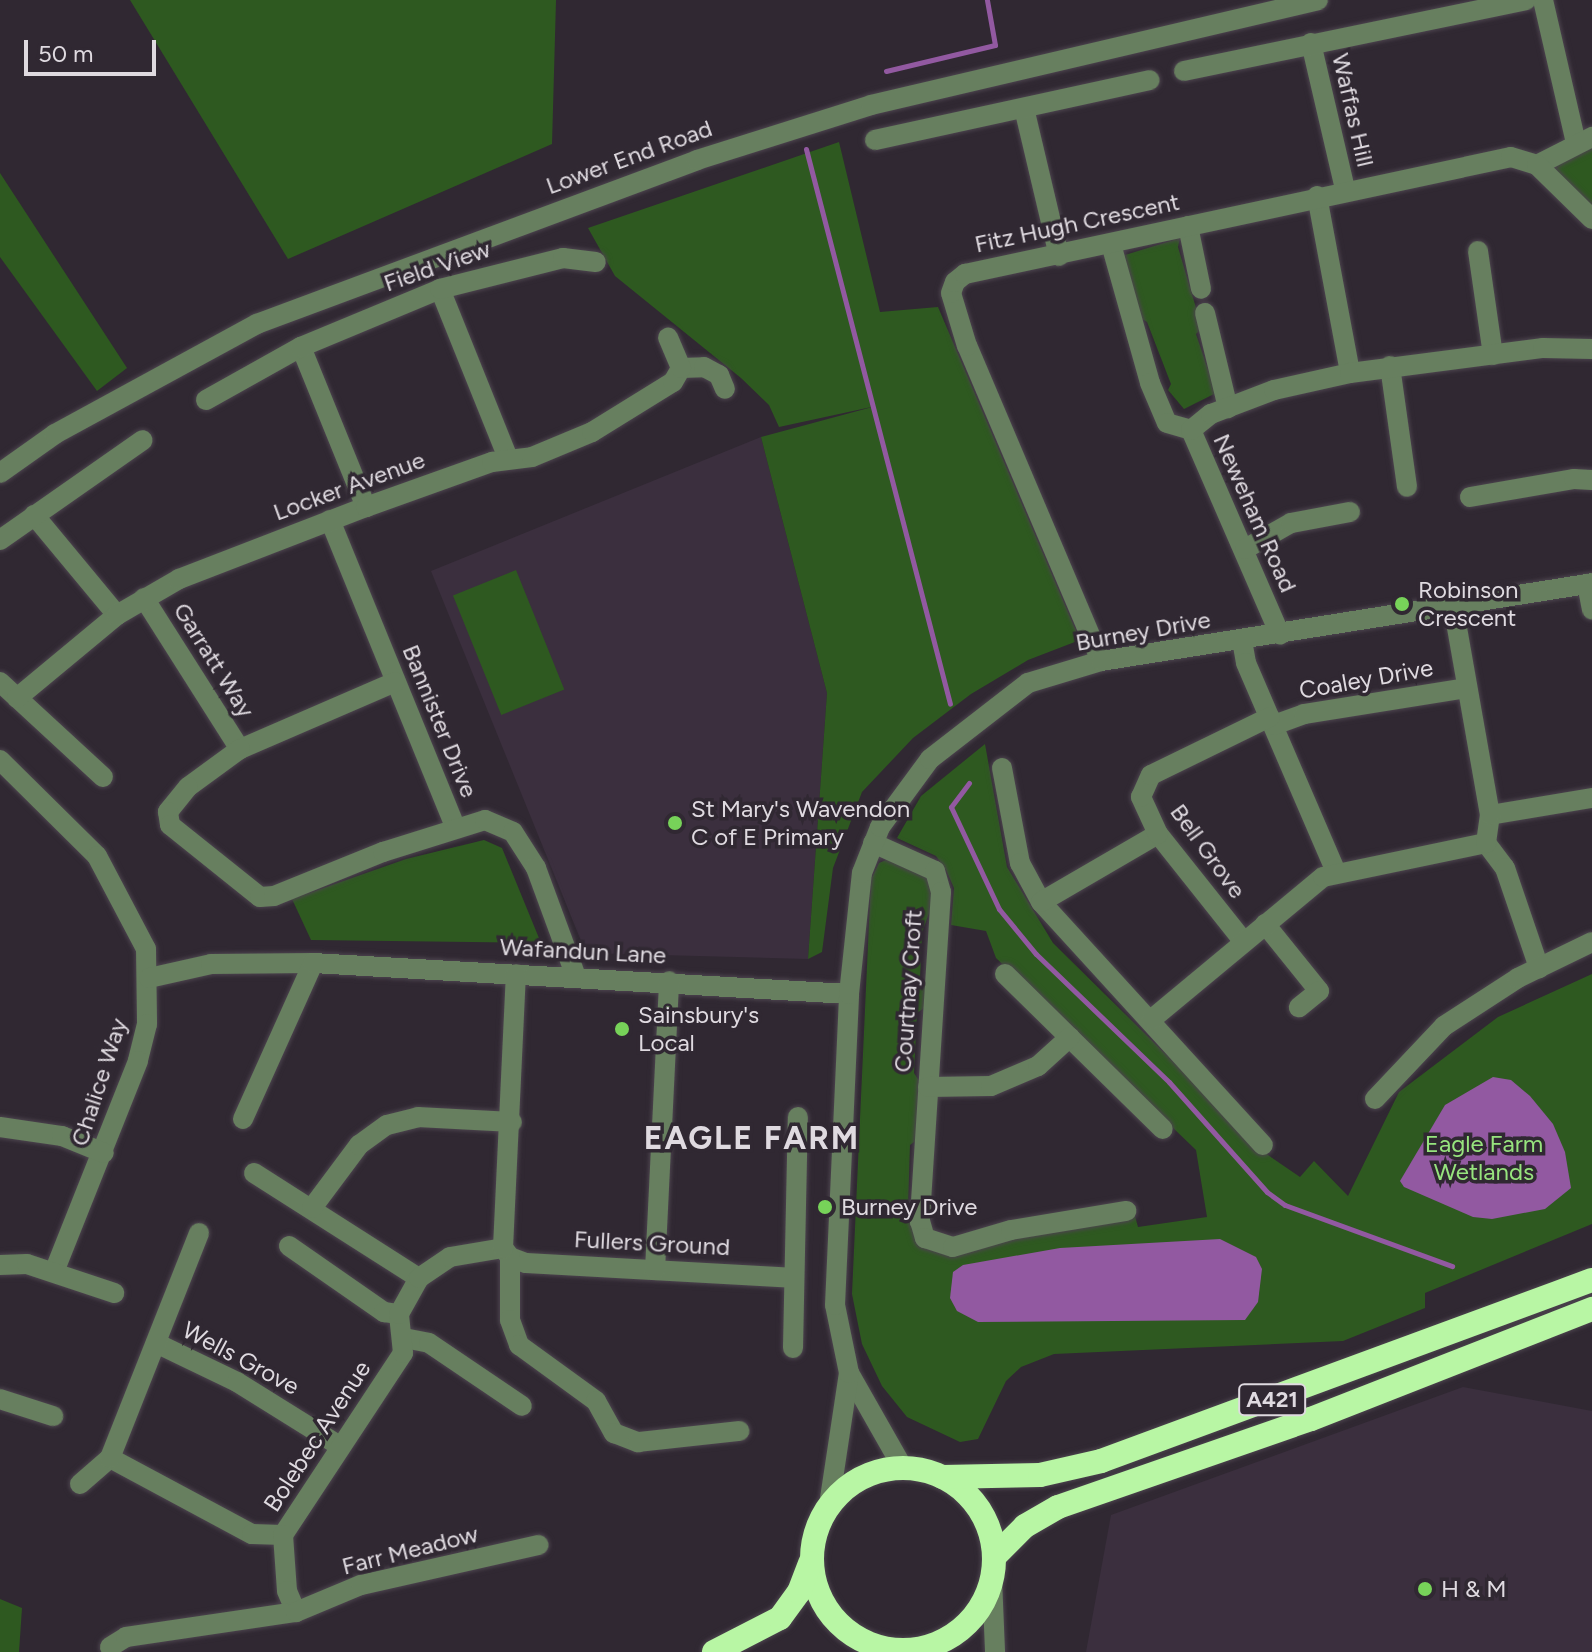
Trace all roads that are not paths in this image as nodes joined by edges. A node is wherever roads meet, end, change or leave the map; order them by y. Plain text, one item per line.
1 (1318, 0) edge
2 (1526, 0) edge
3 (1543, 0) edge
4 (1311, 43) junction
5 (1184, 71) dead end
6 (1150, 80) dead end
7 (1024, 108) junction
8 (875, 140) dead end
9 (1584, 140) edge
10 (1537, 165) junction
11 (1345, 189) junction
12 (1317, 196) junction
13 (1592, 219) edge
14 (1188, 226) junction
15 (1111, 244) junction
16 (1478, 251) dead end
17 (1059, 256) junction
18 (596, 262) dead end
19 (440, 289) junction
20 (1201, 289) dead end
21 (1205, 313) dead end
22 (668, 338) dead end
23 (301, 347) junction
24 (1592, 349) edge
25 (1493, 355) junction
26 (1390, 366) junction
27 (681, 368) junction
28 (1350, 373) junction
29 (725, 389) dead end
30 (206, 400) dead end
31 (1228, 408) junction
32 (1191, 430) junction
33 (143, 440) dead end
34 (508, 458) junction
35 (0, 473) edge
36 (1592, 480) edge
37 (1407, 487) dead end
38 (1470, 497) dead end
39 (366, 507) junction
40 (1350, 512) dead end
41 (34, 515) junction
42 (330, 520) junction
43 (0, 540) edge
44 (1245, 549) junction
45 (1590, 583) edge
46 (144, 598) junction
47 (1453, 605) junction
48 (1592, 610) edge
49 (117, 615) junction
50 (1280, 635) junction
51 (1242, 640) junction
52 (1101, 661) junction
53 (0, 682) edge
54 (395, 682) junction
55 (1467, 688) junction
56 (17, 698) junction
57 (1272, 721) junction
58 (240, 749) junction
59 (0, 760) edge
60 (1002, 768) dead end
61 (103, 777) dead end
62 (1592, 798) edge
63 (1490, 815) junction
64 (455, 826) junction
65 (1158, 834) junction
66 (873, 843) junction
67 (1486, 843) junction
68 (1336, 872) junction
69 (1041, 902) junction
70 (1265, 924) junction
71 (1244, 942) junction
72 (1592, 942) edge
73 (313, 963) junction
74 (1539, 968) junction
75 (516, 974) junction
76 (1005, 974) dead end
77 (576, 977) junction
78 (149, 978) junction
79 (669, 981) junction
80 (849, 994) junction
81 (1299, 1007) dead end
82 (1152, 1019) junction
83 (1070, 1037) junction
84 (928, 1087) junction
85 (1375, 1099) dead end
86 (798, 1117) dead end
87 (243, 1119) dead end
88 (512, 1122) junction
89 (0, 1127) edge
90 (1163, 1129) dead end
91 (1263, 1145) dead end
92 (104, 1153) junction
93 (254, 1173) dead end
94 (312, 1208) junction
95 (1126, 1211) dead end
96 (199, 1233) dead end
97 (289, 1246) dead end
98 (507, 1253) junction
99 (0, 1265) edge
100 (655, 1270) junction
101 (54, 1272) junction
102 (419, 1278) junction
103 (792, 1278) junction
104 (1592, 1280) edge
105 (114, 1293) dead end
106 (1592, 1309) edge
107 (399, 1314) junction
108 (404, 1338) junction
109 (156, 1343) junction
110 (793, 1348) dead end
111 (849, 1373) junction
112 (0, 1399) edge
113 (522, 1406) dead end
114 (53, 1416) dead end
115 (739, 1431) dead end
116 (340, 1446) junction
117 (110, 1458) junction
118 (903, 1468) junction
119 (943, 1477) junction
120 (80, 1484) dead end
121 (829, 1505) junction
122 (283, 1535) junction
123 (539, 1545) dead end
124 (811, 1559) junction
125 (993, 1568) junction
126 (296, 1612) junction
127 (110, 1647) dead end
128 (898, 1651) edge
129 (714, 1652) edge
130 (995, 1652) edge

1 - 35 street, Lower End Road
2 - 4 street, Waffas Hill
3 - 9 street
4 - 5 street, Waffas Hill
4 - 11 street, Waffas Hill
6 - 7 street
7 - 8 street
7 - 17 street
9 - 10 street
10 - 11 street, Fitz Hugh Crescent
10 - 13 street
11 - 12 street, Fitz Hugh Crescent
12 - 14 street, Fitz Hugh Crescent
12 - 28 street
14 - 15 street, Fitz Hugh Crescent
14 - 20 street
15 - 17 street, Fitz Hugh Crescent
15 - 32 street, Neweham Road
16 - 25 street
17 - 52 street, Fitz Hugh Crescent
18 - 19 street, Field View
19 - 23 street, Field View
19 - 34 street
21 - 31 street
22 - 27 street
23 - 30 street, Field View
23 - 39 street
24 - 25 street
25 - 26 street
26 - 28 street
26 - 37 street
27 - 29 street
27 - 34 street, Locker Avenue
28 - 31 street
31 - 32 street
32 - 44 street, Neweham Road
33 - 41 street
34 - 39 street, Locker Avenue
36 - 38 street
39 - 42 street, Locker Avenue
40 - 44 street
41 - 43 street
41 - 49 street
42 - 46 street, Locker Avenue
42 - 54 street, Bannister Drive
44 - 50 street, Neweham Road
45 - 47 street, Burney Drive
45 - 48 street
46 - 49 street, Locker Avenue
46 - 58 street, Garratt Way
47 - 50 street, Burney Drive
47 - 55 street
49 - 56 street, Locker Avenue
50 - 51 street, Burney Drive
51 - 52 street, Burney Drive
51 - 57 street
52 - 66 street, Burney Drive
53 - 56 street
54 - 58 street
54 - 64 street, Bannister Drive
55 - 57 street, Coaley Drive
55 - 63 street
56 - 61 street
57 - 65 street, Bell Grove
57 - 68 street
58 - 64 street
59 - 78 street, Chalice Way
60 - 69 street
62 - 63 street
63 - 67 street
64 - 77 street, Bannister Drive
65 - 69 street
65 - 71 street, Bell Grove
66 - 80 street, Burney Drive
66 - 84 street, Courtnay Croft
67 - 68 street
67 - 74 street
68 - 70 street
69 - 82 street
70 - 71 street
70 - 81 street
71 - 82 street
72 - 74 street
73 - 75 street, Wafandun Lane
73 - 78 street, Wafandun Lane
73 - 87 street
74 - 85 street
75 - 77 street, Wafandun Lane
75 - 88 street
76 - 83 street
77 - 79 street, Wafandun Lane
78 - 92 street, Chalice Way
79 - 80 street, Wafandun Lane
79 - 100 street
80 - 111 street, Burney Drive
82 - 91 street
83 - 84 street, Courtnay Croft
83 - 90 street
84 - 95 street, Courtnay Croft
86 - 103 street
88 - 94 street
88 - 98 street
89 - 92 street
92 - 101 street, Chalice Way
93 - 94 street
94 - 102 street
96 - 109 street
97 - 107 street
98 - 100 street, Fullers Ground
98 - 102 street
98 - 115 street
99 - 101 street
100 - 103 street, Fullers Ground
101 - 105 street
102 - 107 street
103 - 110 street
104 - 119 highway, A421
106 - 125 highway, A421
107 - 108 street
108 - 113 street
108 - 116 street, Bolebec Avenue
109 - 116 street, Wells Grove
109 - 117 street
111 - 118 street
111 - 121 street
112 - 114 street
116 - 122 street, Bolebec Avenue
117 - 120 street
117 - 122 street, Bolebec Avenue
118 - 119 highway
118 - 121 highway
119 - 125 highway
121 - 124 highway
122 - 126 street
123 - 126 street, Farr Meadow
124 - 128 highway
124 - 129 highway
125 - 128 highway
125 - 130 street
126 - 127 street, Farr Meadow

